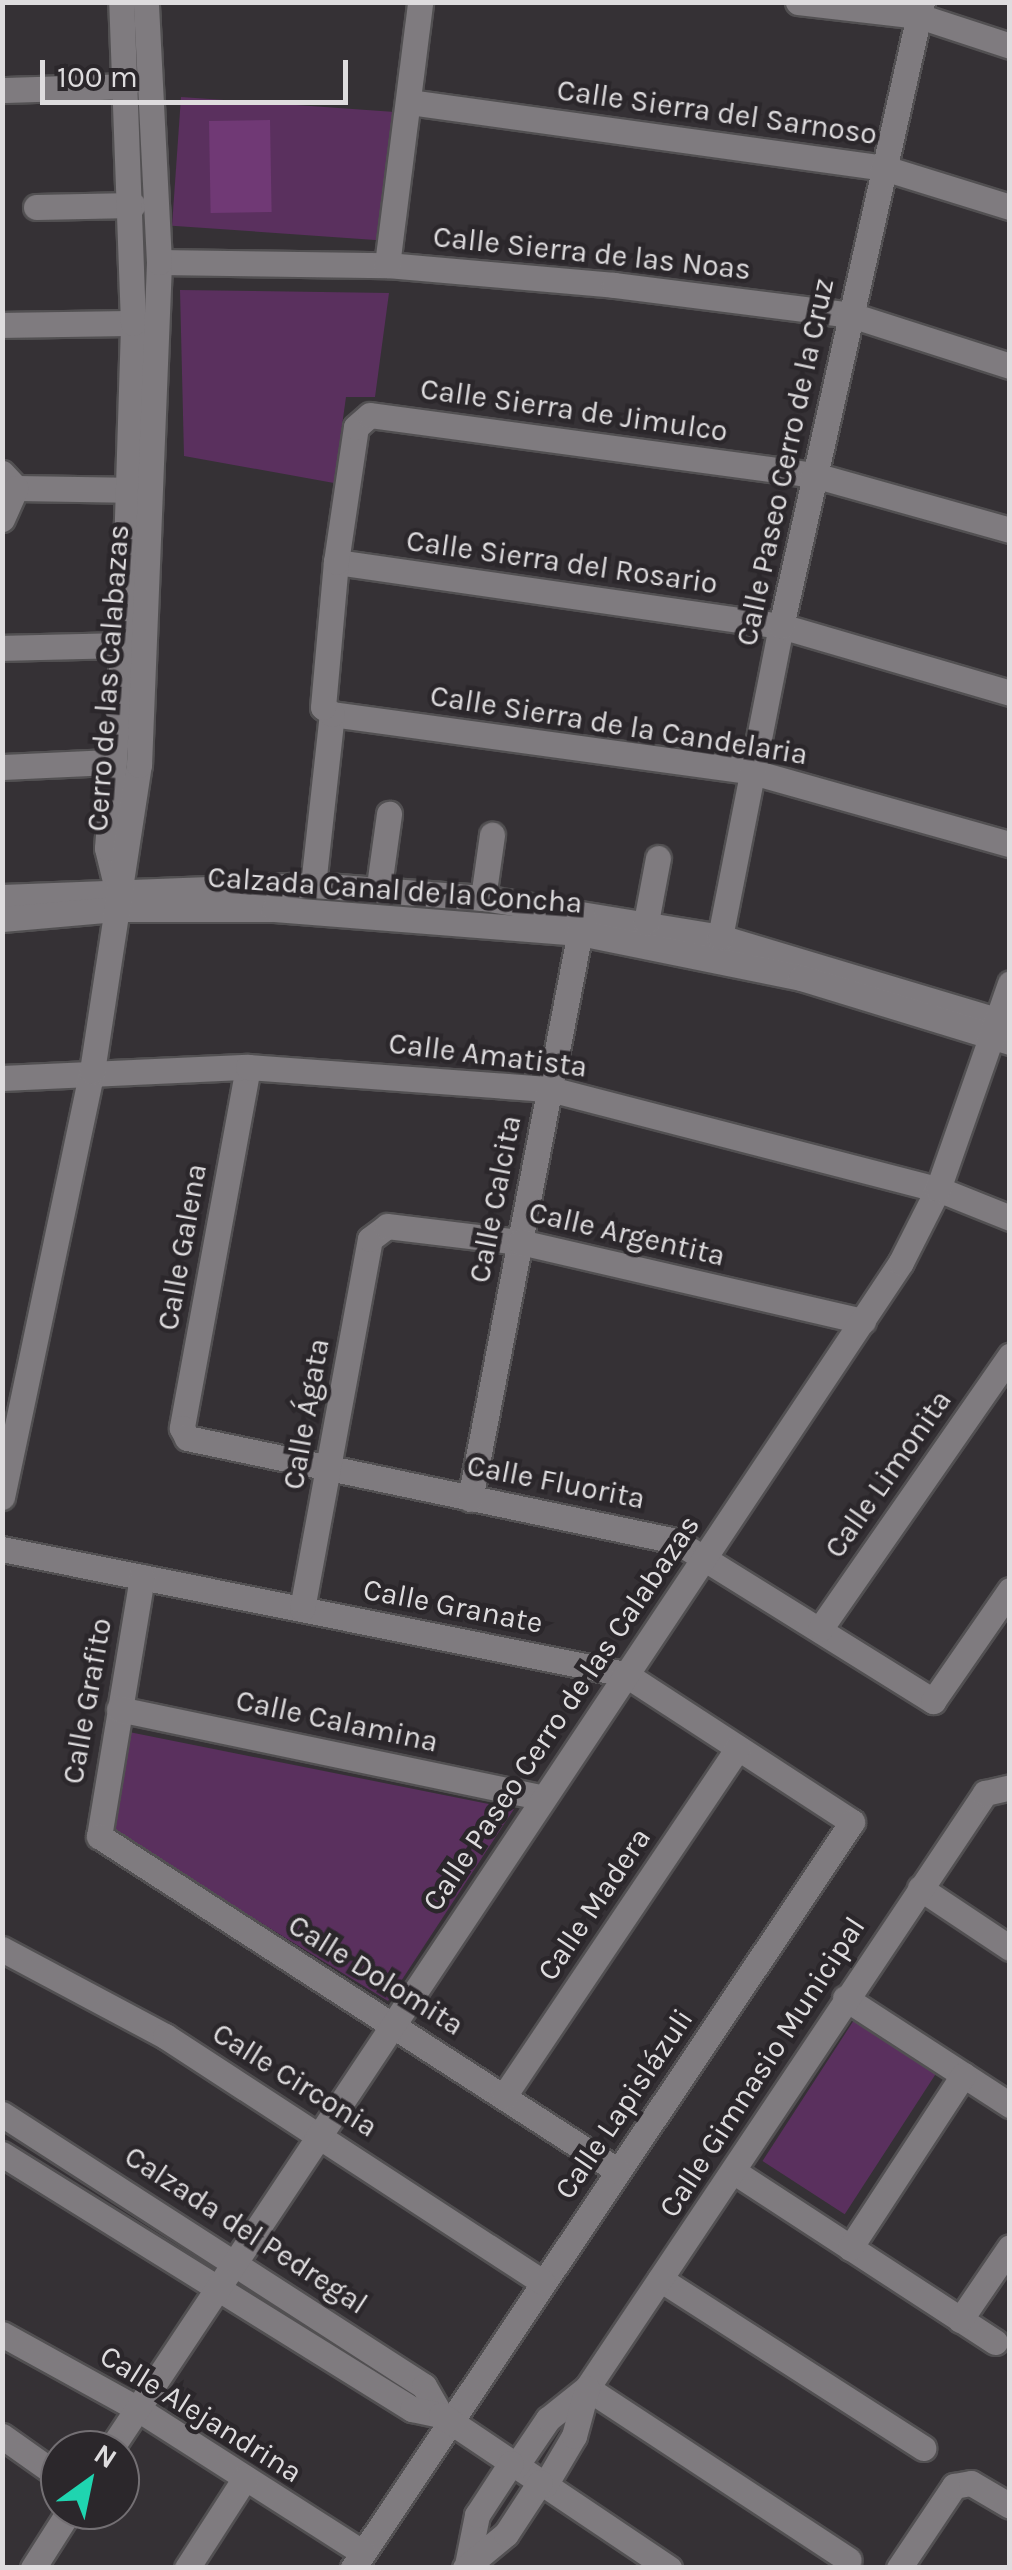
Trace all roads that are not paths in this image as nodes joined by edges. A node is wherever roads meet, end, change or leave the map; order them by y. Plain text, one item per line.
1 (121, 2) edge
2 (146, 2) edge
3 (420, 2) edge
4 (798, 2) edge
5 (920, 9) edge
6 (1010, 46) edge
7 (126, 86) junction
8 (2, 90) edge
9 (410, 102) junction
10 (884, 168) junction
11 (132, 205) junction
12 (1010, 206) edge
13 (36, 207) dead end
14 (159, 262) junction
15 (387, 265) junction
16 (850, 315) junction
17 (133, 322) junction
18 (2, 325) edge
19 (1010, 366) edge
20 (814, 474) junction
21 (9, 481) edge
22 (140, 490) junction
23 (2, 518) edge
24 (1010, 530) edge
25 (336, 562) junction
26 (781, 626) junction
27 (123, 645) junction
28 (2, 648) edge
29 (1010, 693) edge
30 (332, 714) junction
31 (114, 762) junction
32 (2, 766) edge
33 (753, 772) junction
34 (388, 814) dead end
35 (492, 834) dead end
36 (1010, 844) edge
37 (658, 858) dead end
38 (313, 885) junction
39 (379, 886) junction
40 (2, 897) edge
41 (483, 898) junction
42 (116, 899) junction
43 (2, 918) edge
44 (582, 922) junction
45 (646, 922) junction
46 (720, 937) junction
47 (1010, 982) edge
48 (1001, 1030) edge
49 (248, 1067) junction
50 (92, 1071) junction
51 (2, 1078) edge
52 (550, 1089) junction
53 (938, 1189) junction
54 (1010, 1218) edge
55 (376, 1232) joint
56 (520, 1242) junction
57 (863, 1321) junction
58 (1010, 1356) edge
59 (188, 1438) joint
60 (329, 1470) junction
61 (2, 1497) edge
62 (470, 1499) junction
63 (2, 1549) edge
64 (706, 1556) junction
65 (142, 1577) junction
66 (1010, 1590) edge
67 (302, 1609) junction
68 (820, 1628) junction
69 (624, 1674) junction
70 (118, 1709) junction
71 (738, 1748) junction
72 (1003, 1786) edge
73 (542, 1797) junction
74 (852, 1822) joint
75 (99, 1836) joint
76 (920, 1888) junction
77 (1010, 1948) edge
78 (2, 1949) edge
79 (845, 1998) junction
80 (393, 2023) junction
81 (963, 2075) junction
82 (504, 2096) junction
83 (1010, 2106) edge
84 (2, 2114) edge
85 (320, 2132) junction
86 (2, 2154) edge
87 (618, 2170) junction
88 (733, 2171) junction
89 (850, 2248) junction
90 (1010, 2248) edge
91 (235, 2262) junction
92 (660, 2279) junction
93 (544, 2282) junction
94 (219, 2286) junction
95 (960, 2320) junction
96 (2, 2334) edge
97 (996, 2342) dead end
98 (587, 2388) junction
99 (138, 2409) junction
100 (446, 2419) junction
101 (124, 2430) edge
102 (2, 2436) edge
103 (923, 2448) dead end
104 (40, 2462) edge
105 (514, 2465) junction
106 (245, 2478) junction
107 (542, 2483) junction
108 (1010, 2506) edge
109 (57, 2530) edge
110 (358, 2560) edge
111 (848, 2560) dead end
112 (468, 2567) edge
113 (33, 2568) edge
114 (187, 2568) edge
115 (670, 2568) edge
116 (899, 2568) edge

1 - 7 street, Cerro de las Calabazas
2 - 14 street, Cerro de las Calabazas
3 - 9 street
4 - 5 street
5 - 6 street
5 - 10 street, Calle Paseo Cerro de la Cruz
7 - 8 street
7 - 11 street, Cerro de las Calabazas
9 - 10 street, Calle Sierra del Sarnoso
9 - 15 street
10 - 12 street, Calle Sierra del Sarnoso
10 - 16 street, Calle Paseo Cerro de la Cruz
11 - 13 street
11 - 17 street, Cerro de las Calabazas
14 - 15 street, Calle Sierra de las Noas
14 - 22 street, Cerro de las Calabazas
15 - 16 street, Calle Sierra de las Noas
16 - 19 street, Calle Sierra de las Noas
16 - 20 street, Calle Paseo Cerro de la Cruz
17 - 18 street
17 - 22 street, Cerro de las Calabazas
20 - 24 street, Calle Sierra de Jimulco
20 - 25 street, Calle Sierra de Jimulco
20 - 26 street, Calle Paseo Cerro de la Cruz
21 - 22 street
21 - 23 street
22 - 27 street, Cerro de las Calabazas
22 - 42 street, Cerro de las Calabazas
25 - 26 street, Calle Sierra del Rosario
25 - 30 street
26 - 29 street, Calle Sierra del Rosario
26 - 33 street, Calle Paseo Cerro de la Cruz
27 - 28 street
27 - 31 street, Cerro de las Calabazas
30 - 33 street, Calle Sierra de la Candelaria
30 - 38 street
31 - 32 street
31 - 42 street, Cerro de las Calabazas
33 - 36 street, Calle Sierra de la Candelaria
33 - 46 street, Calle Paseo Cerro de la Cruz
34 - 39 street
35 - 41 street
37 - 45 street
38 - 39 street, Calzada Canal de la Concha
38 - 42 street, Calzada Canal de la Concha
39 - 41 street, Calzada Canal de la Concha
40 - 42 street, Calzada Canal de la Concha
41 - 44 street, Calzada Canal de la Concha
42 - 43 street, Calzada Canal de la Concha
42 - 44 street, Calzada Canal de la Concha
42 - 50 street
44 - 45 street, Calzada Canal de la Concha
44 - 48 street, Calzada Canal de la Concha
44 - 52 street, Calle Calcita
45 - 46 street, Calzada Canal de la Concha
46 - 48 street, Calzada Canal de la Concha
47 - 48 street, Calle Paseo Cerro de las Calabazas
48 - 53 street, Calle Paseo Cerro de las Calabazas
49 - 50 street, Calle Amatista
49 - 52 street, Calle Amatista
49 - 59 street, Calle Galena
50 - 51 street, Calle Amatista
50 - 61 street
52 - 53 street, Calle Amatista
52 - 56 street, Calle Calcita
53 - 54 street, Calle Amatista
53 - 57 street, Calle Paseo Cerro de las Calabazas
55 - 56 street, Calle Argentita
55 - 60 street, Calle Ágata
56 - 57 street, Calle Argentita
56 - 62 street, Calle Calcita
57 - 64 street, Calle Paseo Cerro de las Calabazas
58 - 68 street, Calle Limonita
59 - 60 street, Calle Fluorita
60 - 62 street, Calle Fluorita
60 - 67 street, Calle Ágata
62 - 64 street, Calle Fluorita
63 - 65 street, Calle Granate
64 - 68 street, Calle Fluorita
64 - 69 street, Calle Paseo Cerro de las Calabazas
65 - 67 street, Calle Granate
65 - 70 street, Calle Grafito
66 - 68 street, Calle Fluorita
67 - 69 street, Calle Granate
69 - 71 street, Calle Granate
69 - 73 street, Calle Paseo Cerro de las Calabazas
70 - 73 street, Calle Calamina
70 - 75 street, Calle Grafito
71 - 74 street, Calle Granate
71 - 82 street, Calle Madera
72 - 76 street, Calle Gimnasio Municipal
73 - 80 street, Calle Paseo Cerro de las Calabazas
74 - 87 street, Calle Lapislázuli
75 - 80 street, Calle Dolomita
76 - 77 street
76 - 79 street, Calle Gimnasio Municipal
78 - 85 street, Calle Circonia
79 - 81 street
79 - 88 street, Calle Gimnasio Municipal
80 - 82 street, Calle Dolomita
80 - 85 street, Calle Paseo Cerro de las Calabazas
81 - 83 street
81 - 89 street
82 - 87 street, Calle Dolomita
84 - 91 street, Calzada del Pedregal
85 - 91 street, Calle Paseo Cerro de las Calabazas
85 - 93 street, Calle Circonia
86 - 94 street, Calzada del Pedregal
87 - 93 street, Calle Lapislázuli
88 - 89 street
88 - 92 street, Calle Gimnasio Municipal
89 - 95 street
90 - 95 street
91 - 94 street, Calle Paseo Cerro de las Calabazas
91 - 100 street, Calzada del Pedregal
92 - 98 street, Calle Gimnasio Municipal
92 - 103 street
93 - 100 street, Calle Lapislázuli
94 - 99 street, Calle Paseo Cerro de las Calabazas
94 - 100 street, Calzada del Pedregal
95 - 97 street
96 - 99 street, Calle Alejandrina
98 - 105 street, Calle Gimnasio Municipal
98 - 107 street, Calle Gimnasio Municipal
98 - 111 street
99 - 101 street, Calle Paseo Cerro de las Calabazas
99 - 106 street, Calle Alejandrina
100 - 105 street, Calzada del Pedregal
100 - 110 street, Calle Lapislázuli
102 - 104 street
105 - 107 street, Calzada del Pedregal
105 - 112 street, Calle Gimnasio Municipal
106 - 110 street, Calle Alejandrina
106 - 114 street
107 - 112 street, Calle Gimnasio Municipal
107 - 115 street, Calzada del Pedregal
108 - 116 street
109 - 113 street

